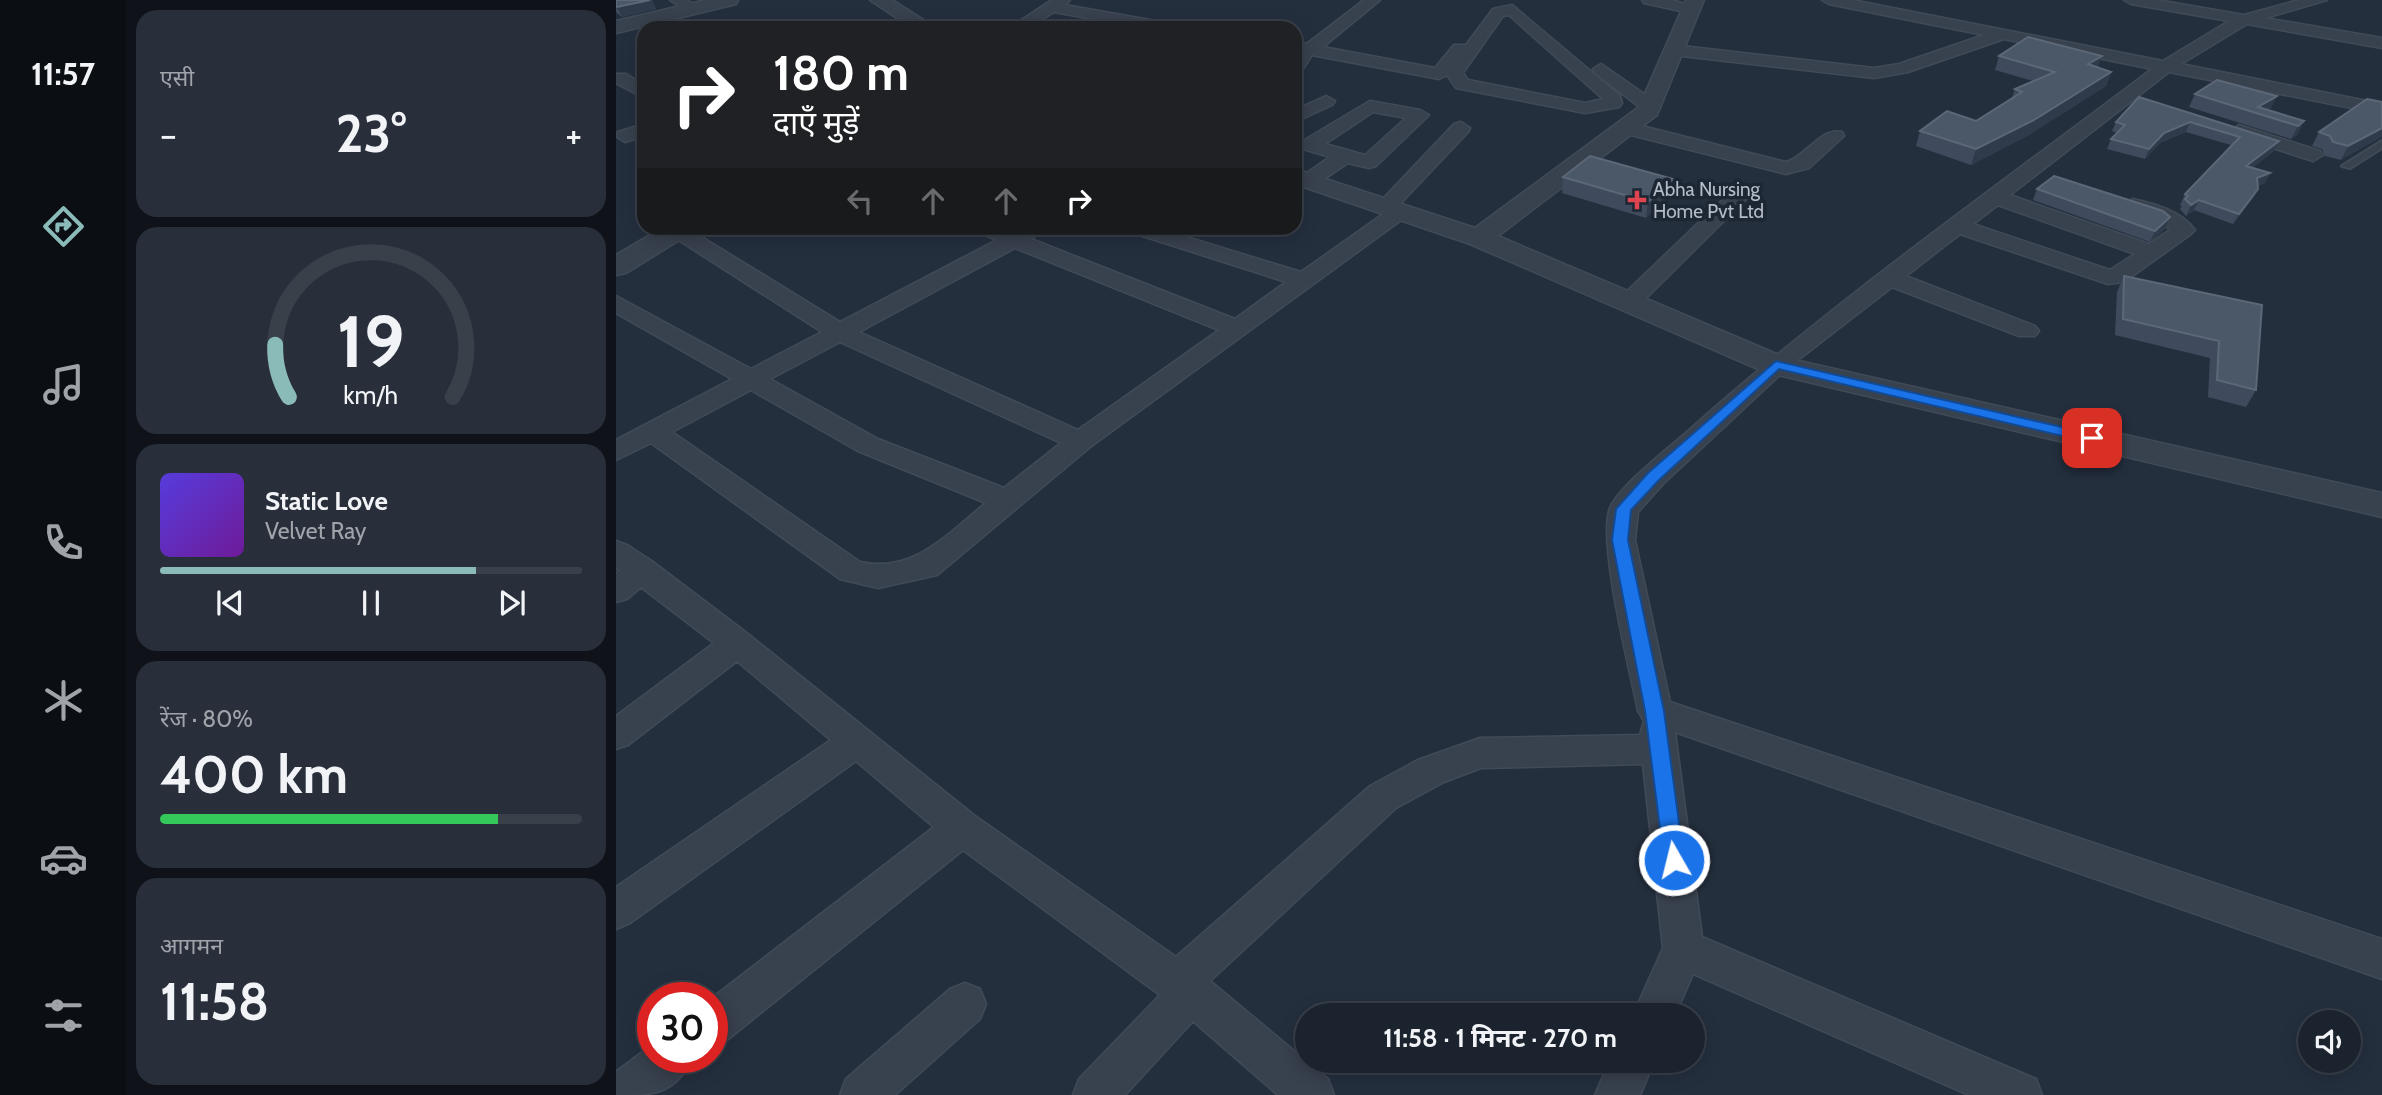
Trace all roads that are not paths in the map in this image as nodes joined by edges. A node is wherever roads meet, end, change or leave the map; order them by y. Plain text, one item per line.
1 (729, 0) edge
2 (879, 0) edge
3 (1373, 0) edge
4 (1649, 0) edge
5 (1829, 0) edge
6 (2131, 0) edge
7 (2320, 0) edge
8 (1494, 1) edge
9 (1057, 4) edge
10 (1693, 4) edge
11 (684, 5) edge
12 (2243, 20) junction
13 (914, 21) edge
14 (1029, 21) edge
15 (1135, 21) edge
16 (618, 24) edge
17 (2000, 35) junction
18 (2382, 43) edge
19 (1302, 50) edge
20 (1568, 50) junction
21 (1673, 50) junction
22 (2165, 67) junction
23 (620, 78) dead end
24 (637, 89) edge
25 (1326, 101) dead end
26 (1651, 107) junction
27 (2382, 109) edge
28 (1302, 113) edge
29 (2221, 125) edge
30 (1461, 128) dead end
31 (1626, 128) junction
32 (637, 132) edge
33 (625, 136) dead end
34 (1835, 136) dead end
35 (2382, 144) edge
36 (2313, 155) dead end
37 (1345, 156) junction
38 (2347, 166) dead end
39 (1302, 178) edge
40 (1742, 191) dead end
41 (1996, 197) junction
42 (2115, 199) edge
43 (1394, 209) junction
44 (1958, 226) junction
45 (668, 235) edge
46 (687, 235) edge
47 (1022, 235) edge
48 (1030, 235) edge
49 (1159, 235) edge
50 (1479, 238) junction
51 (2153, 253) junction
52 (616, 267) edge
53 (1891, 278) junction
54 (1302, 280) junction
55 (1629, 302) junction
56 (616, 303) edge
57 (1236, 328) junction
58 (839, 331) junction
59 (2027, 331) dead end
60 (1776, 365) junction
61 (750, 379) junction
62 (652, 431) junction
63 (1080, 441) junction
64 (616, 451) edge
65 (1008, 501) junction
66 (2382, 505) edge
67 (625, 571) edge
68 (737, 643) junction
69 (1655, 711) junction
70 (616, 734) edge
71 (857, 741) junction
72 (1660, 749) junction
73 (962, 828) junction
74 (616, 910) edge
75 (1683, 949) junction
76 (2382, 959) edge
77 (1184, 987) junction
78 (1659, 1003) edge
79 (965, 1004) dead end
80 (728, 1012) edge
81 (651, 1073) edge
82 (623, 1095) edge
83 (862, 1095) edge
84 (1094, 1095) edge
85 (1312, 1095) edge
86 (2020, 1095) edge

1 - 11 street
2 - 13 street
3 - 19 street
4 - 10 street
5 - 17 street
6 - 12 street
7 - 12 street
8 - 19 street
8 - 20 street
9 - 14 street
9 - 15 street
10 - 21 street
11 - 16 street
12 - 18 street
12 - 22 street
17 - 21 street
17 - 22 street
20 - 20 street
20 - 26 street
21 - 26 street
22 - 27 street
22 - 41 street
23 - 24 street
25 - 28 street
26 - 31 street
29 - 36 street
30 - 43 street
31 - 34 street
31 - 50 street
32 - 33 street
35 - 38 lane
37 - 37 street
37 - 39 street
39 - 43 street
40 - 55 street
41 - 44 street
41 - 51 street
42 - 51 street
43 - 50 street
43 - 54 street
44 - 51 street
44 - 53 street
45 - 52 street
46 - 58 street
47 - 58 street
48 - 57 street
49 - 54 street
50 - 55 street
53 - 59 street
53 - 60 street
54 - 57 street
55 - 60 street
56 - 61 street
57 - 63 street
58 - 61 street
58 - 63 street
60 - 66 street
60 - 69 street
61 - 62 street
61 - 65 street
62 - 64 street
62 - 65 street
63 - 65 street
67 - 68 street
68 - 70 street
68 - 71 street
69 - 72 street
69 - 76 street
71 - 73 street
71 - 74 street
72 - 75 street
72 - 77 street
73 - 77 street
73 - 80 street
75 - 78 street
75 - 86 street
77 - 84 street
77 - 85 street
79 - 83 street
81 - 82 street

